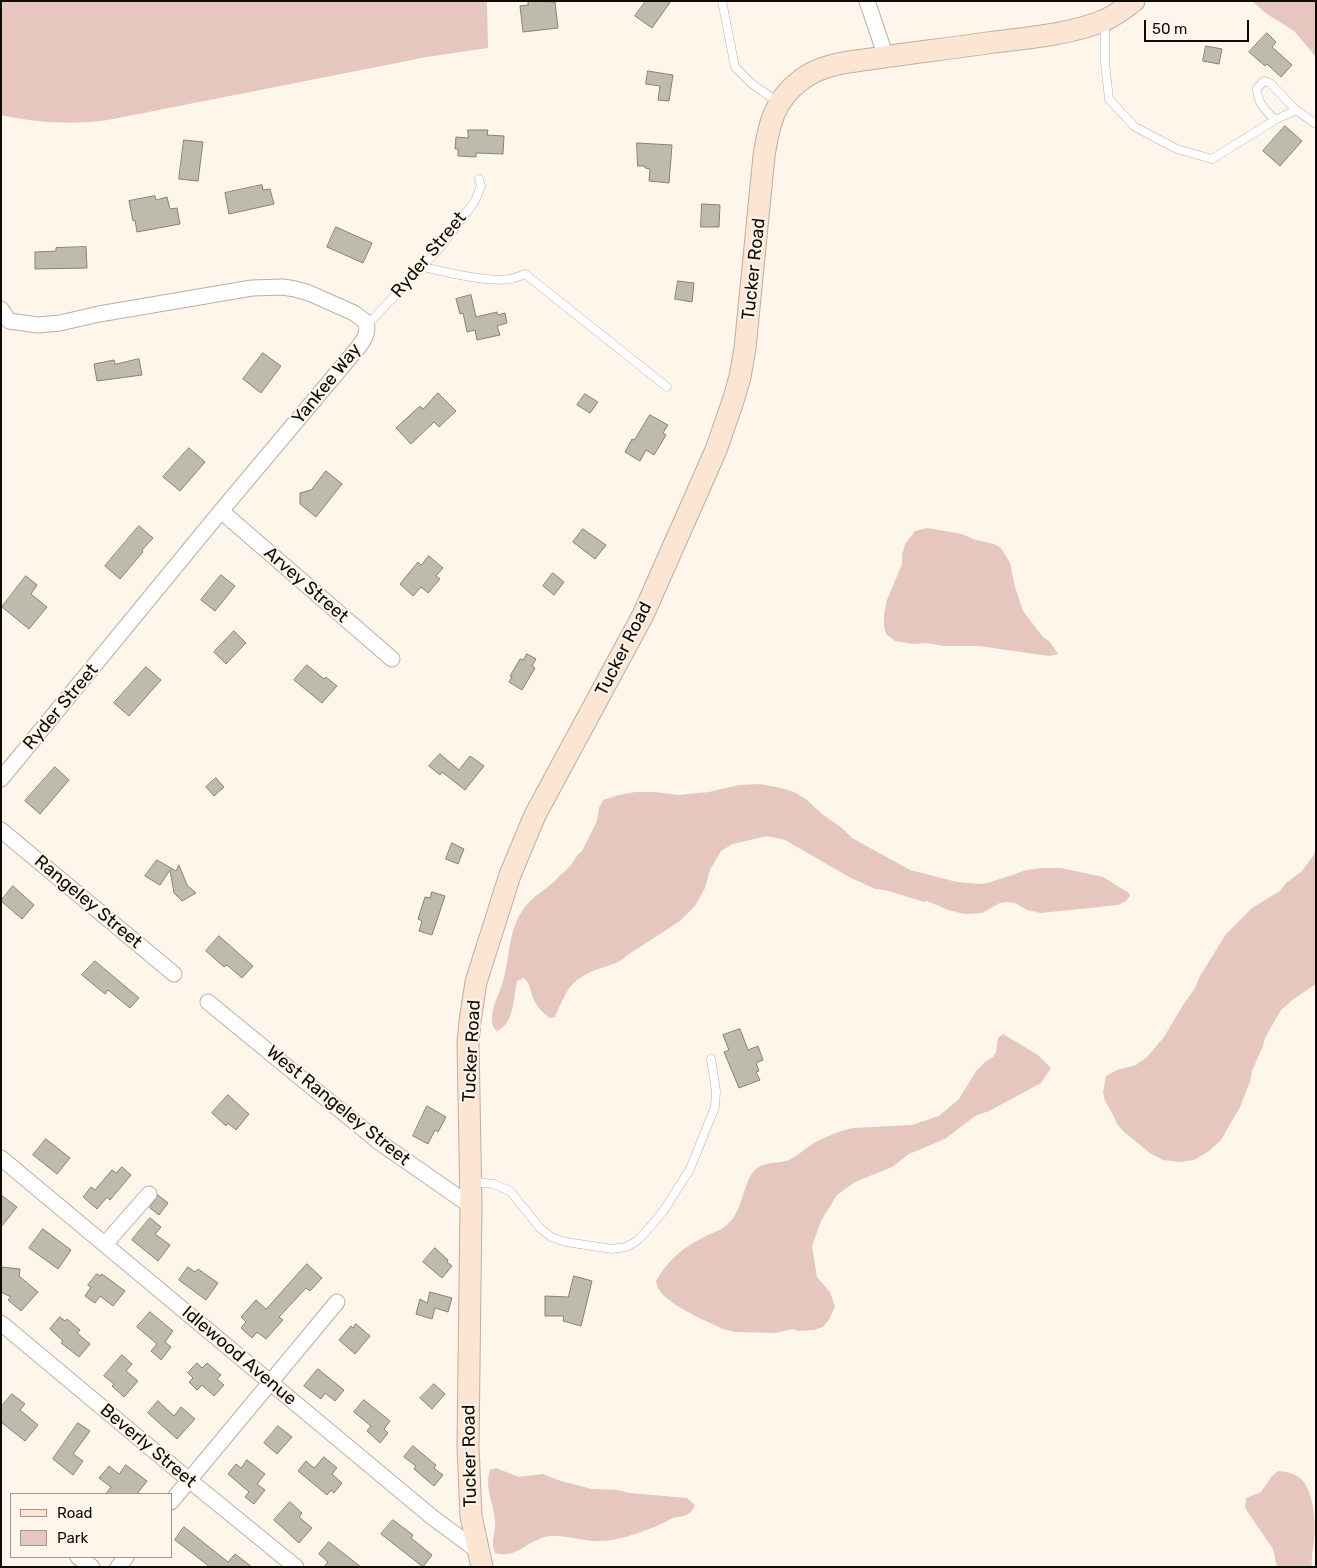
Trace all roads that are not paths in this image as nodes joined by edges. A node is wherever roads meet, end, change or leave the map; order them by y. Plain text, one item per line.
1 (722, 1) edge
2 (867, 1) edge
3 (1134, 1) edge
4 (1105, 20) junction
5 (886, 57) junction
6 (779, 103) junction
7 (1296, 110) junction
8 (1275, 120) junction
9 (1316, 124) edge
10 (479, 179) dead end
11 (423, 267) junction
12 (4, 319) edge
13 (367, 325) junction
14 (667, 387) dead end
15 (221, 511) junction
16 (120, 635) joint
17 (392, 659) dead end
18 (1, 779) edge
19 (1, 830) edge
20 (174, 974) dead end
21 (208, 1002) dead end
22 (711, 1059) dead end
23 (1, 1158) edge
24 (471, 1182) junction
25 (148, 1194) dead end
26 (471, 1206) junction
27 (105, 1244) junction
28 (338, 1302) dead end
29 (1, 1323) edge
30 (271, 1383) junction
31 (189, 1480) junction
32 (172, 1501) edge
33 (79, 1558) edge
34 (480, 1559) edge
35 (92, 1567) edge
36 (296, 1567) edge

1 - 6 lane
2 - 5 street
3 - 4 main road, Tucker Road
4 - 5 main road, Tucker Road
4 - 8 lane
5 - 6 main road, Tucker Road
6 - 24 main road, Tucker Road
7 - 8 lane
7 - 8 lane
7 - 9 lane
10 - 11 lane, Ryder Street
11 - 13 lane, Ryder Street
11 - 14 lane
12 - 13 street, Yankee Way
13 - 15 street, Yankee Way
15 - 16 street, Yankee Way
15 - 17 street, Arvey Street
16 - 18 street, Ryder Street
19 - 20 street, Rangeley Street
21 - 26 street, West Rangeley Street
22 - 24 lane
23 - 27 street, Idlewood Avenue
24 - 26 main road, Tucker Road
25 - 27 street
26 - 34 main road, Tucker Road
27 - 30 street, Idlewood Avenue
28 - 30 street
29 - 31 street, Beverly Street
30 - 31 street
30 - 34 street, Idlewood Avenue
31 - 32 street
31 - 36 street, Beverly Street
33 - 35 street

